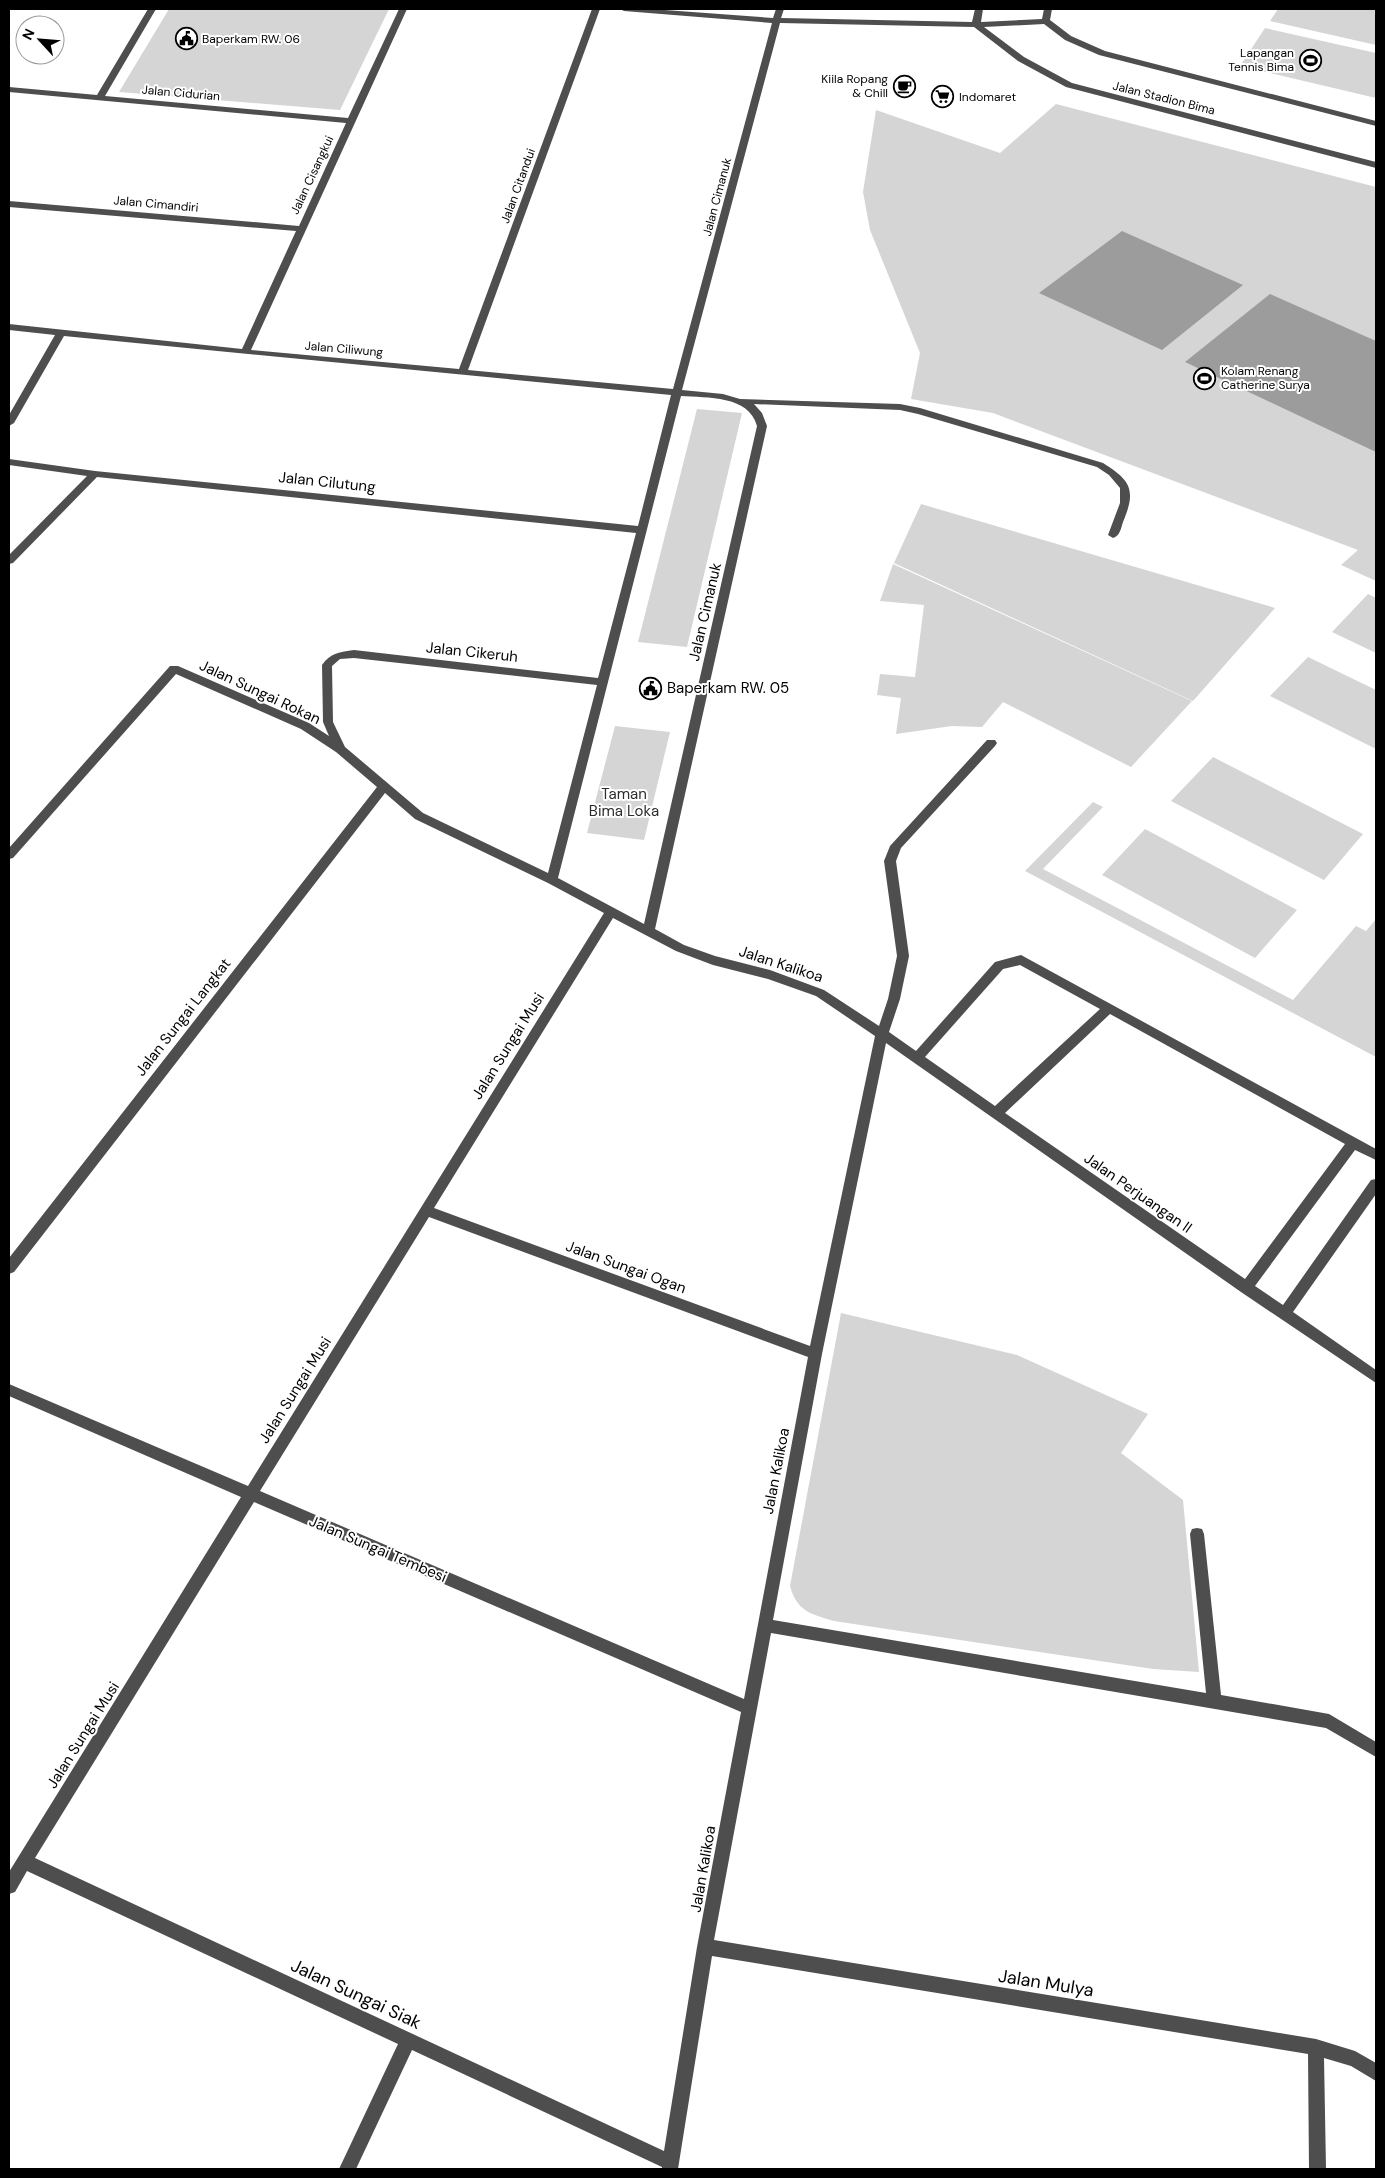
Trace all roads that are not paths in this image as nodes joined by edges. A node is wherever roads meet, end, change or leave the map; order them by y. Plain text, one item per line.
1 (152, 9) edge
2 (403, 9) edge
3 (596, 9) edge
4 (624, 9) edge
5 (780, 9) edge
6 (979, 9) edge
7 (1048, 9) edge
8 (777, 21) junction
9 (1046, 21) junction
10 (976, 25) junction
11 (9, 90) edge
12 (100, 98) junction
13 (351, 121) junction
14 (1376, 123) edge
15 (1376, 165) edge
16 (9, 204) edge
17 (301, 229) junction
18 (9, 327) edge
19 (61, 332) junction
20 (245, 352) junction
21 (463, 372) junction
22 (677, 392) junction
23 (738, 401) junction
24 (9, 423) edge
25 (9, 462) edge
26 (96, 474) junction
27 (642, 530) junction
28 (1113, 535) dead end
29 (9, 561) edge
30 (603, 682) junction
31 (991, 743) dead end
32 (340, 749) junction
33 (384, 786) junction
34 (9, 855) edge
35 (552, 880) junction
36 (610, 912) junction
37 (649, 930) junction
38 (1109, 1008) junction
39 (882, 1034) junction
40 (916, 1059) junction
41 (995, 1114) junction
42 (1354, 1142) junction
43 (1376, 1155) edge
44 (1376, 1184) edge
45 (425, 1210) junction
46 (9, 1268) edge
47 (1246, 1288) junction
48 (1284, 1314) junction
49 (815, 1354) junction
50 (1376, 1377) edge
51 (9, 1390) edge
52 (250, 1494) junction
53 (1197, 1534) dead end
54 (764, 1626) junction
55 (1214, 1702) junction
56 (748, 1708) junction
57 (1376, 1750) edge
58 (24, 1861) junction
59 (9, 1886) edge
60 (705, 1947) junction
61 (408, 2040) junction
62 (1316, 2047) junction
63 (1376, 2073) edge
64 (670, 2166) edge
65 (347, 2169) edge
66 (1318, 2169) edge

1 - 12 street
2 - 13 street, Jalan Cisangkui
3 - 21 street, Jalan Citandui
4 - 8 street
5 - 8 street, Jalan Cimanuk
6 - 10 street
7 - 9 street
8 - 10 street
8 - 22 street, Jalan Cimanuk
9 - 10 street
9 - 14 street, Jalan Stadion Bima
10 - 15 street, Jalan Stadion Bima
11 - 12 street, Jalan Cidurian
12 - 13 street, Jalan Cidurian
13 - 17 street, Jalan Cisangkui
16 - 17 street, Jalan Cimandiri
17 - 20 street, Jalan Cisangkui
18 - 19 street, Jalan Ciliwung
19 - 20 street, Jalan Ciliwung
19 - 24 street
20 - 21 street, Jalan Ciliwung
21 - 22 street, Jalan Ciliwung
22 - 23 street, Jalan Cimanuk
22 - 27 street, Jalan Cimanuk
23 - 28 street
23 - 37 street, Jalan Cimanuk
25 - 26 street, Jalan Cilutung
26 - 27 street, Jalan Cilutung
26 - 29 street
27 - 30 street, Jalan Cimanuk
30 - 32 street, Jalan Cikeruh
30 - 35 street, Jalan Cimanuk
31 - 39 street
32 - 33 street, Jalan Sungai Rokan
32 - 34 street, Jalan Sungai Rokan
33 - 35 street, Jalan Sungai Rokan
33 - 46 street, Jalan Sungai Langkat
35 - 36 street, Jalan Sungai Rokan
36 - 37 street, Jalan Sungai Rokan
36 - 45 street, Jalan Sungai Musi
37 - 39 street, Jalan Kalikoa
38 - 40 street
38 - 41 street
38 - 42 street
39 - 40 street, Jalan Perjuangan II
39 - 49 street, Jalan Kalikoa
40 - 41 street, Jalan Perjuangan II
41 - 47 street, Jalan Perjuangan II
42 - 43 street
42 - 47 street
44 - 48 street
45 - 49 street, Jalan Sungai Ogan
45 - 52 street, Jalan Sungai Musi
47 - 48 street, Jalan Perjuangan II
48 - 50 street, Jalan Perjuangan II
49 - 54 street, Jalan Kalikoa
51 - 52 street, Jalan Sungai Tembesi
52 - 56 street, Jalan Sungai Tembesi
52 - 58 street, Jalan Sungai Musi
53 - 55 street
54 - 55 street
54 - 56 street, Jalan Kalikoa
55 - 57 street
56 - 60 street, Jalan Kalikoa
58 - 59 street, Jalan Sungai Musi
58 - 61 street, Jalan Sungai Siak
60 - 62 street, Jalan Mulya
60 - 64 street, Jalan Kalikoa
61 - 64 street, Jalan Sungai Siak
61 - 65 street
62 - 63 street, Jalan Mulya
62 - 66 street

